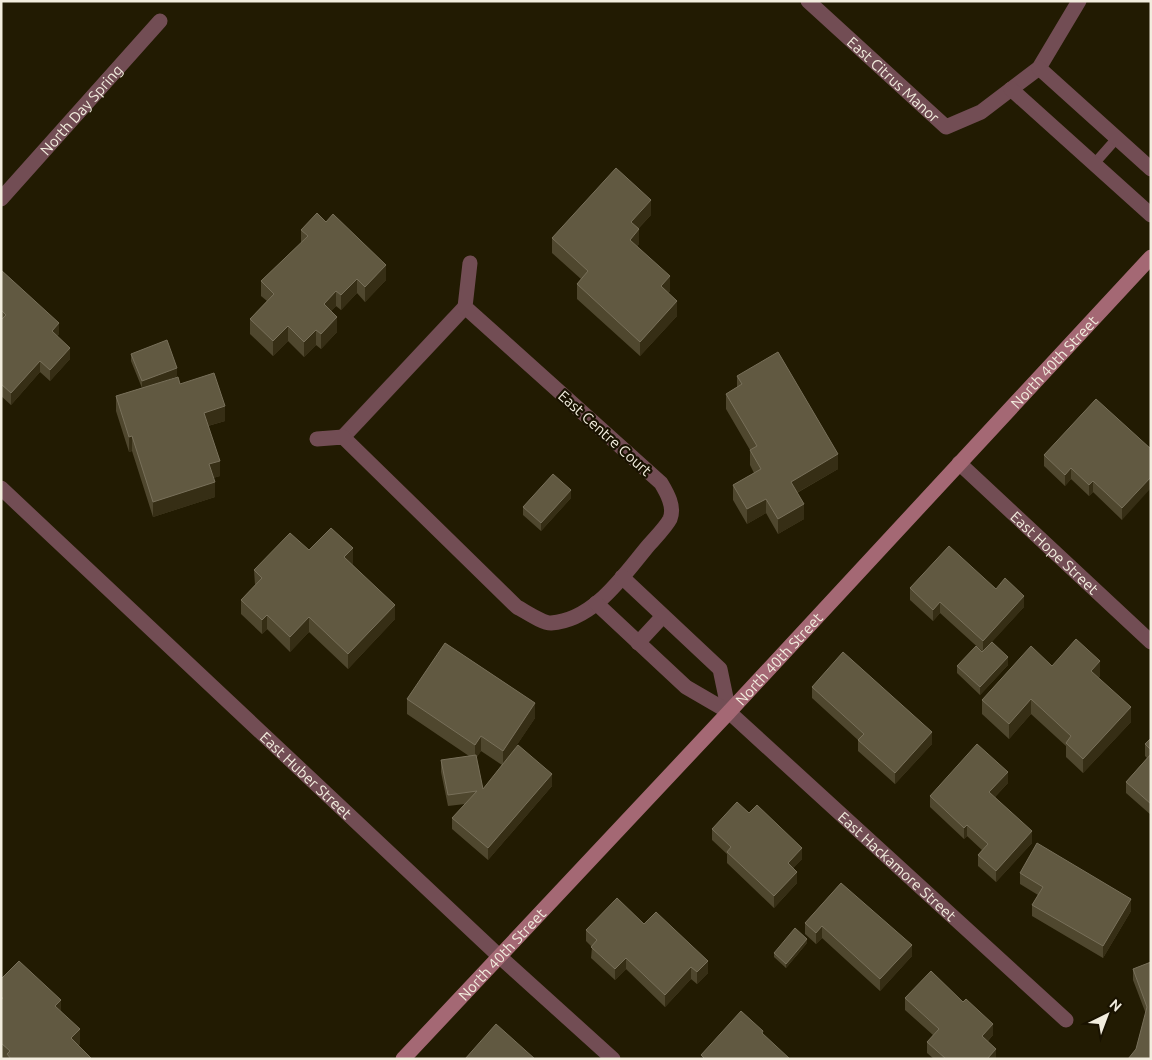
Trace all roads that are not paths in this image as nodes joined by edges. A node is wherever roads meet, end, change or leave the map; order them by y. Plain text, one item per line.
1 (808, 1) edge
2 (1079, 1) edge
3 (160, 20) dead end
4 (1039, 68) junction
5 (1011, 89) junction
6 (1117, 138) junction
7 (1094, 164) junction
8 (1151, 169) edge
9 (1, 199) edge
10 (1151, 215) edge
11 (1151, 257) edge
12 (470, 263) dead end
13 (465, 307) junction
14 (343, 437) junction
15 (317, 439) dead end
16 (959, 463) junction
17 (1, 488) edge
18 (622, 577) junction
19 (596, 603) junction
20 (663, 616) junction
21 (1151, 642) edge
22 (638, 643) junction
23 (729, 712) junction
24 (500, 956) junction
25 (1066, 1020) dead end
26 (403, 1059) edge
27 (613, 1059) edge

1 - 5 street, East Citrus Manor
2 - 4 street, East Citrus Manor
3 - 9 street, North Day Spring
4 - 5 street, East Citrus Manor
4 - 6 street
5 - 7 street
6 - 7 lane
6 - 8 street
7 - 10 street
11 - 16 street, North 40th Street
12 - 13 street
13 - 14 street
13 - 18 street, East Centre Court
14 - 15 street
14 - 19 street, East Centre Court
16 - 21 street, East Hope Street
16 - 23 street, North 40th Street
17 - 24 street, East Huber Street
18 - 19 street, East Centre Court
18 - 20 street
19 - 22 street
20 - 22 street
20 - 23 street
22 - 23 street
23 - 24 street, North 40th Street
23 - 25 street, East Hackamore Street
24 - 26 street, North 40th Street
24 - 27 street, East Huber Street

